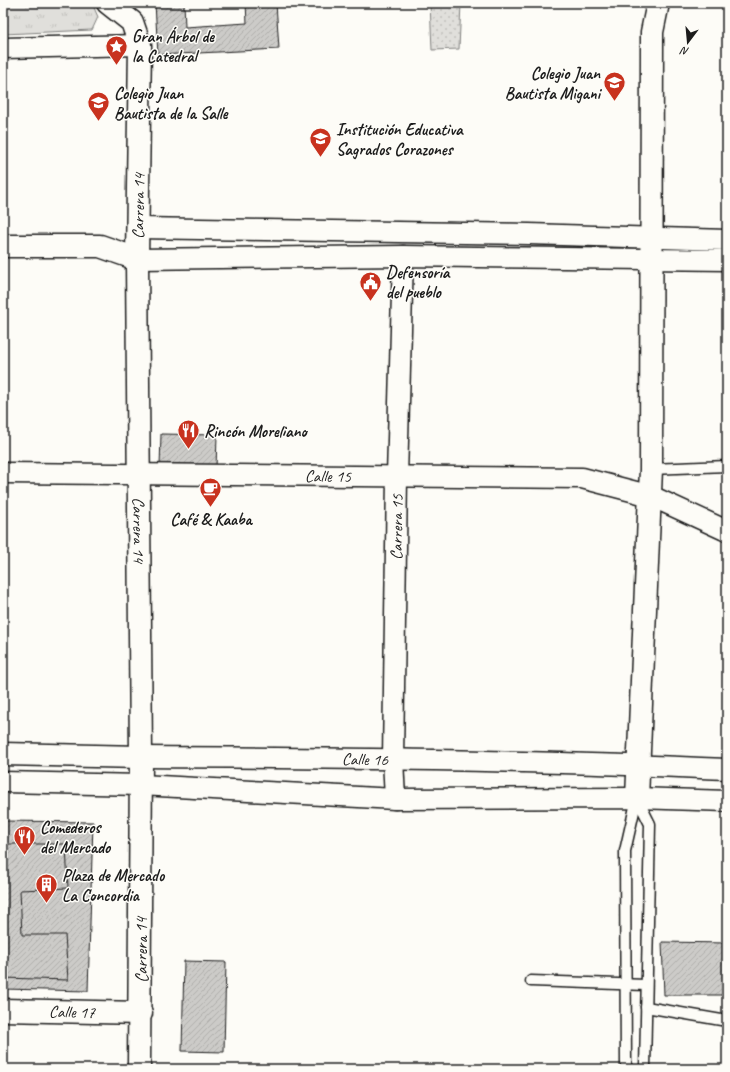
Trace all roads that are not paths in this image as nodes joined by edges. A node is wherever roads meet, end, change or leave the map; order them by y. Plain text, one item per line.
1 (108, 3) edge
2 (658, 3) edge
3 (140, 45) junction
4 (3, 48) edge
5 (138, 228) junction
6 (727, 240) edge
7 (3, 246) edge
8 (100, 246) junction
9 (653, 249) junction
10 (403, 256) junction
11 (138, 259) junction
12 (727, 260) edge
13 (727, 466) edge
14 (651, 469) junction
15 (3, 473) edge
16 (140, 475) junction
17 (397, 477) junction
18 (651, 496) junction
19 (727, 531) edge
20 (3, 754) edge
21 (141, 758) junction
22 (393, 759) junction
23 (639, 765) junction
24 (727, 769) edge
25 (3, 782) edge
26 (141, 785) junction
27 (637, 798) junction
28 (395, 799) junction
29 (727, 801) edge
30 (531, 980) dead end
31 (625, 984) junction
32 (646, 985) junction
33 (646, 1007) junction
34 (3, 1010) edge
35 (141, 1013) junction
36 (727, 1021) edge
37 (139, 1069) edge
38 (626, 1069) edge
39 (645, 1069) edge

1 - 3 main road, Carrera 14
2 - 9 main road
3 - 4 street
3 - 5 main road, Carrera 14
5 - 8 main road
5 - 9 street
5 - 11 main road, Carrera 14
6 - 9 street
7 - 8 main road
8 - 11 main road
9 - 10 street
9 - 12 street
9 - 14 main road
10 - 11 street
10 - 17 street, Carrera 15
11 - 16 main road, Carrera 14
13 - 14 lane
14 - 18 main road
15 - 16 street, Calle 15
16 - 17 street, Calle 15
16 - 21 main road, Carrera 14
17 - 18 street, Calle 15
17 - 22 street, Carrera 15
18 - 19 street, Calle 15
18 - 23 main road
20 - 21 main road, Calle 16
21 - 22 street, Calle 16
21 - 26 main road, Carrera 14
22 - 23 street, Calle 16
22 - 28 street, Carrera 15
23 - 24 street, Calle 16
23 - 27 main road
25 - 26 street
26 - 28 street
26 - 35 main road, Carrera 14
27 - 28 street
27 - 29 street
27 - 31 lane
27 - 32 lane
30 - 31 lane
31 - 32 lane
31 - 38 lane
32 - 33 lane
33 - 36 lane
33 - 39 lane
34 - 35 main road, Calle 17
35 - 37 main road, Carrera 14

